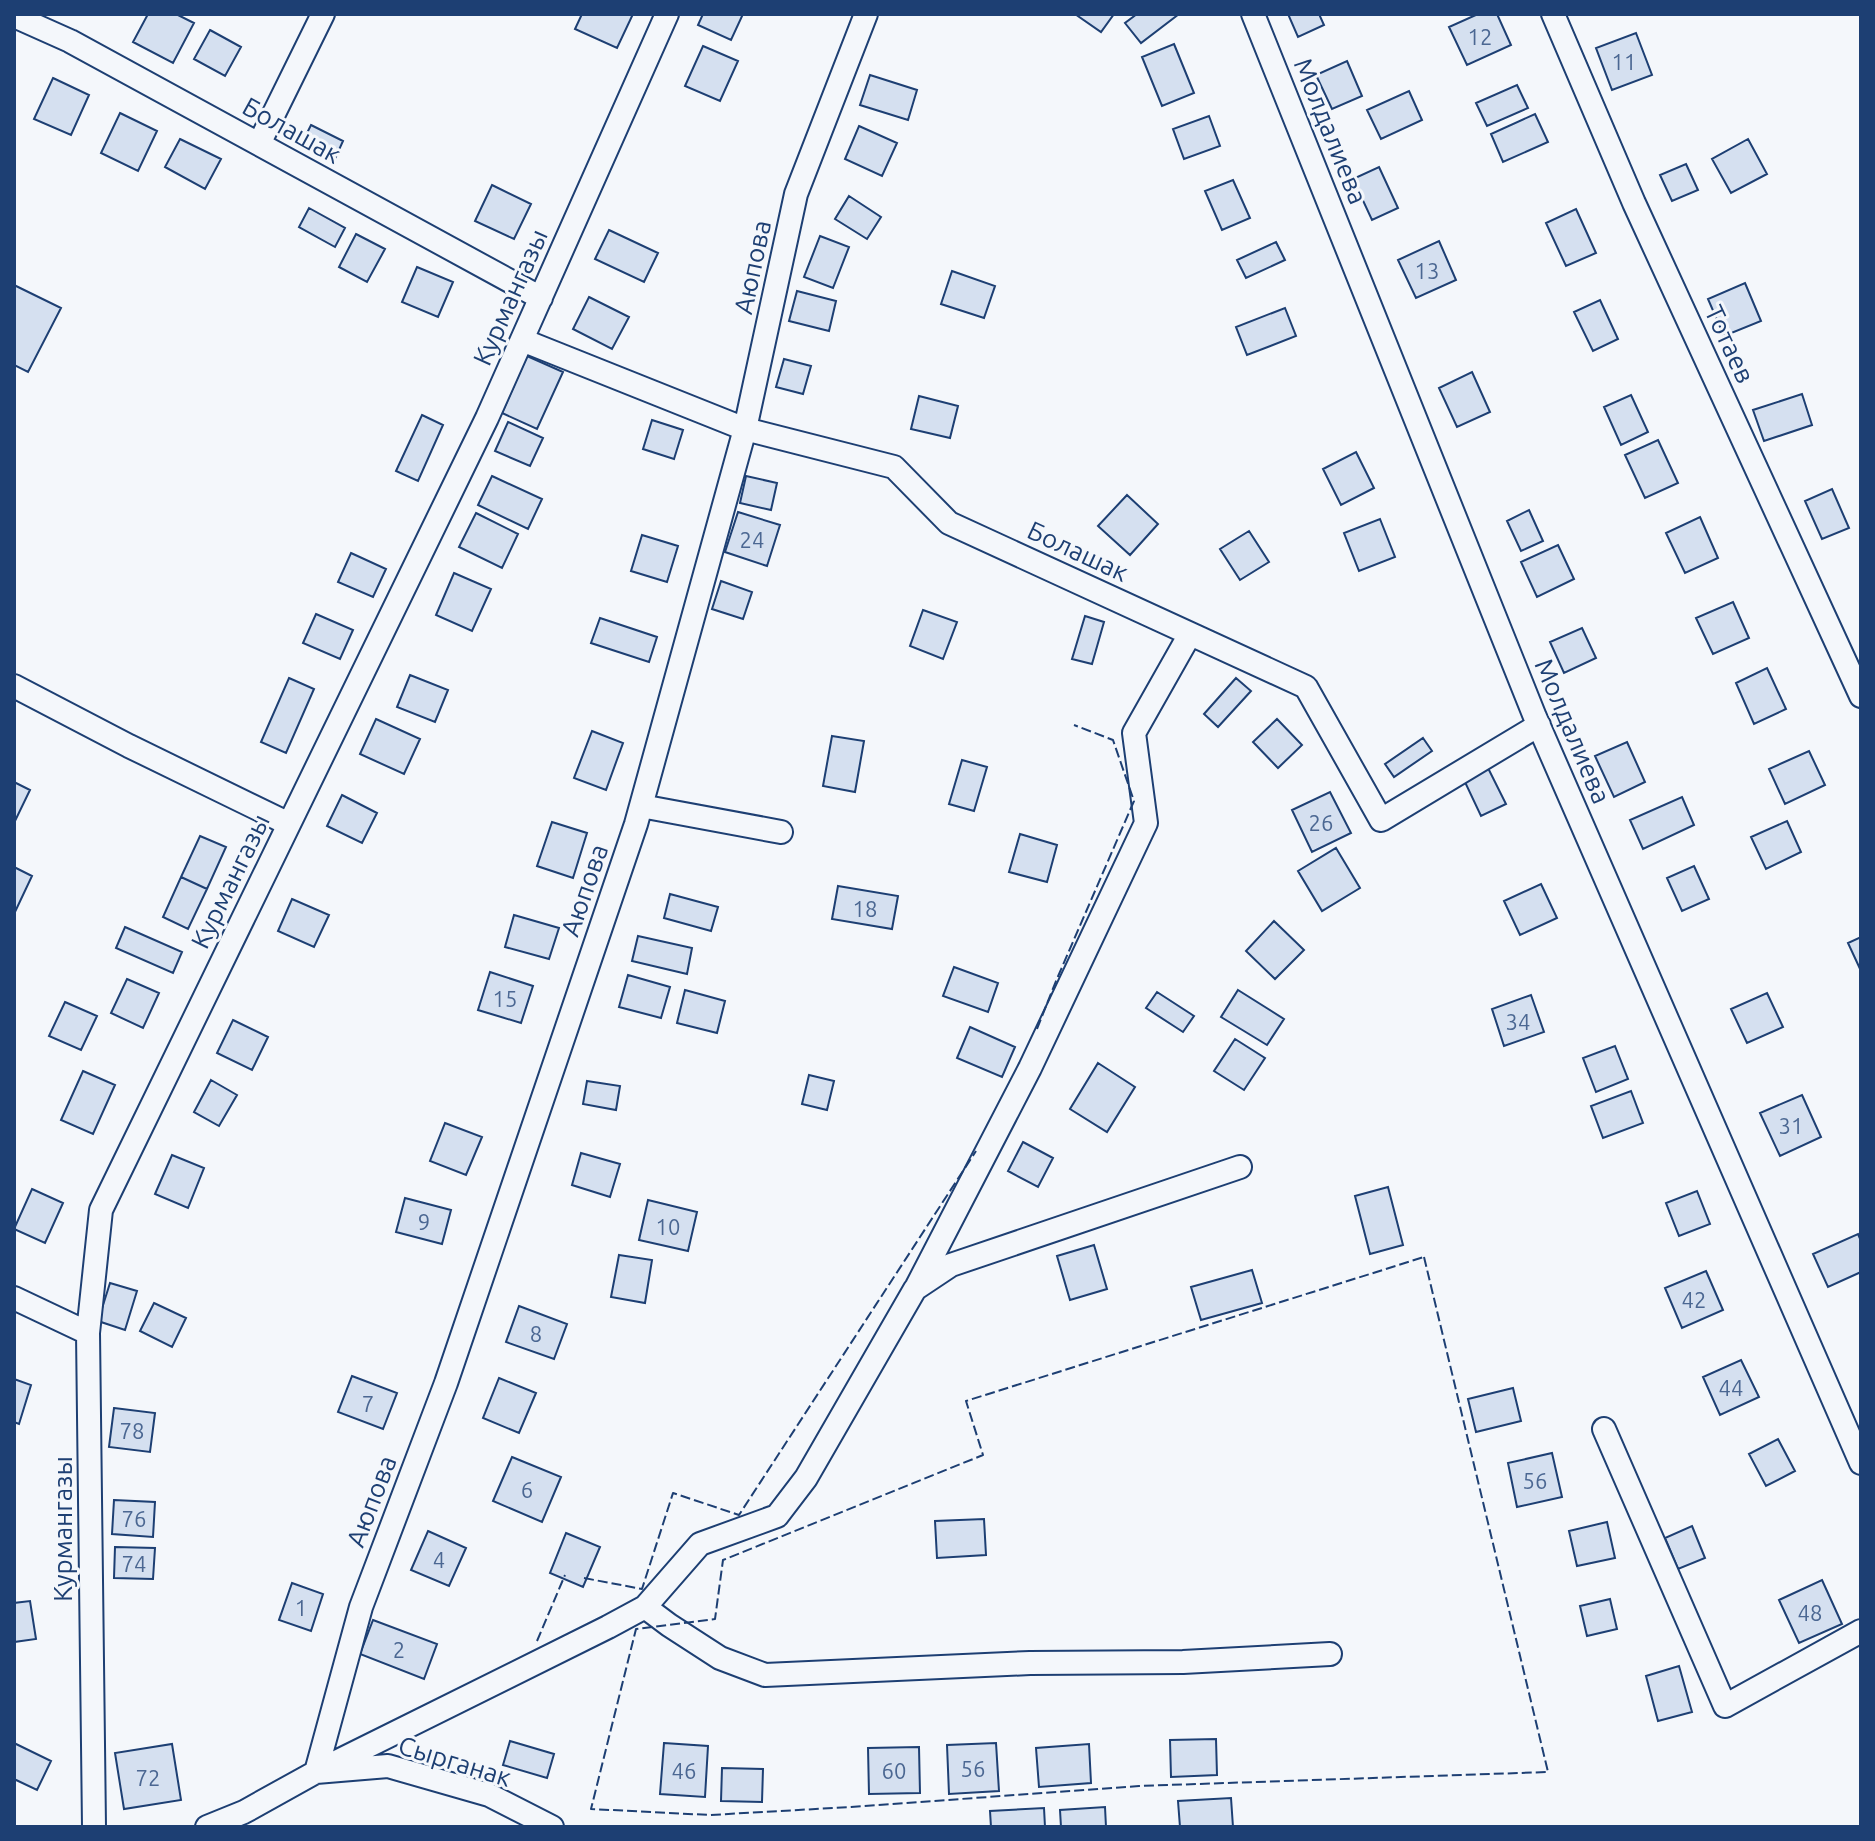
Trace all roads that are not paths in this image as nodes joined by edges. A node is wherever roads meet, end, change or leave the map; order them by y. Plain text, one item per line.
1 (323, 14) edge
2 (667, 14) edge
3 (866, 14) edge
4 (1253, 14) edge
5 (1553, 14) edge
6 (14, 16) edge
7 (259, 144) junction
8 (541, 298) junction
9 (522, 340) junction
10 (745, 429) junction
11 (1190, 634) junction
12 (14, 686) edge
13 (1861, 696) edge
14 (1539, 725) junction
15 (641, 806) junction
16 (289, 824) junction
17 (781, 832) dead end
18 (1240, 1167) dead end
19 (915, 1289) junction
20 (14, 1298) edge
21 (88, 1333) junction
22 (1604, 1429) dead end
23 (1861, 1463) edge
24 (645, 1607) junction
25 (1861, 1631) edge
26 (1330, 1654) dead end
27 (316, 1772) junction
28 (94, 1827) edge
29 (207, 1827) edge
30 (552, 1827) edge

1 - 7 street
2 - 8 street, Курмангазы
3 - 10 street, Аюпова
4 - 14 street, Молдалиева
5 - 13 street, Тотаев
6 - 7 street, Болашак
7 - 8 street, Болашак
8 - 9 street, Курмангазы
9 - 10 street, Болашак
9 - 16 street, Курмангазы
10 - 11 street, Болашак
10 - 15 street, Аюпова
11 - 14 street, Болашак
11 - 19 street
12 - 16 street
14 - 23 street, Молдалиева
15 - 17 street
15 - 27 street, Аюпова
16 - 21 street, Курмангазы
18 - 19 street
19 - 24 street
20 - 21 street
21 - 28 street, Курмангазы
22 - 25 street
24 - 26 street
24 - 27 street
27 - 29 street, Сырганак
27 - 30 street, Сырганак

